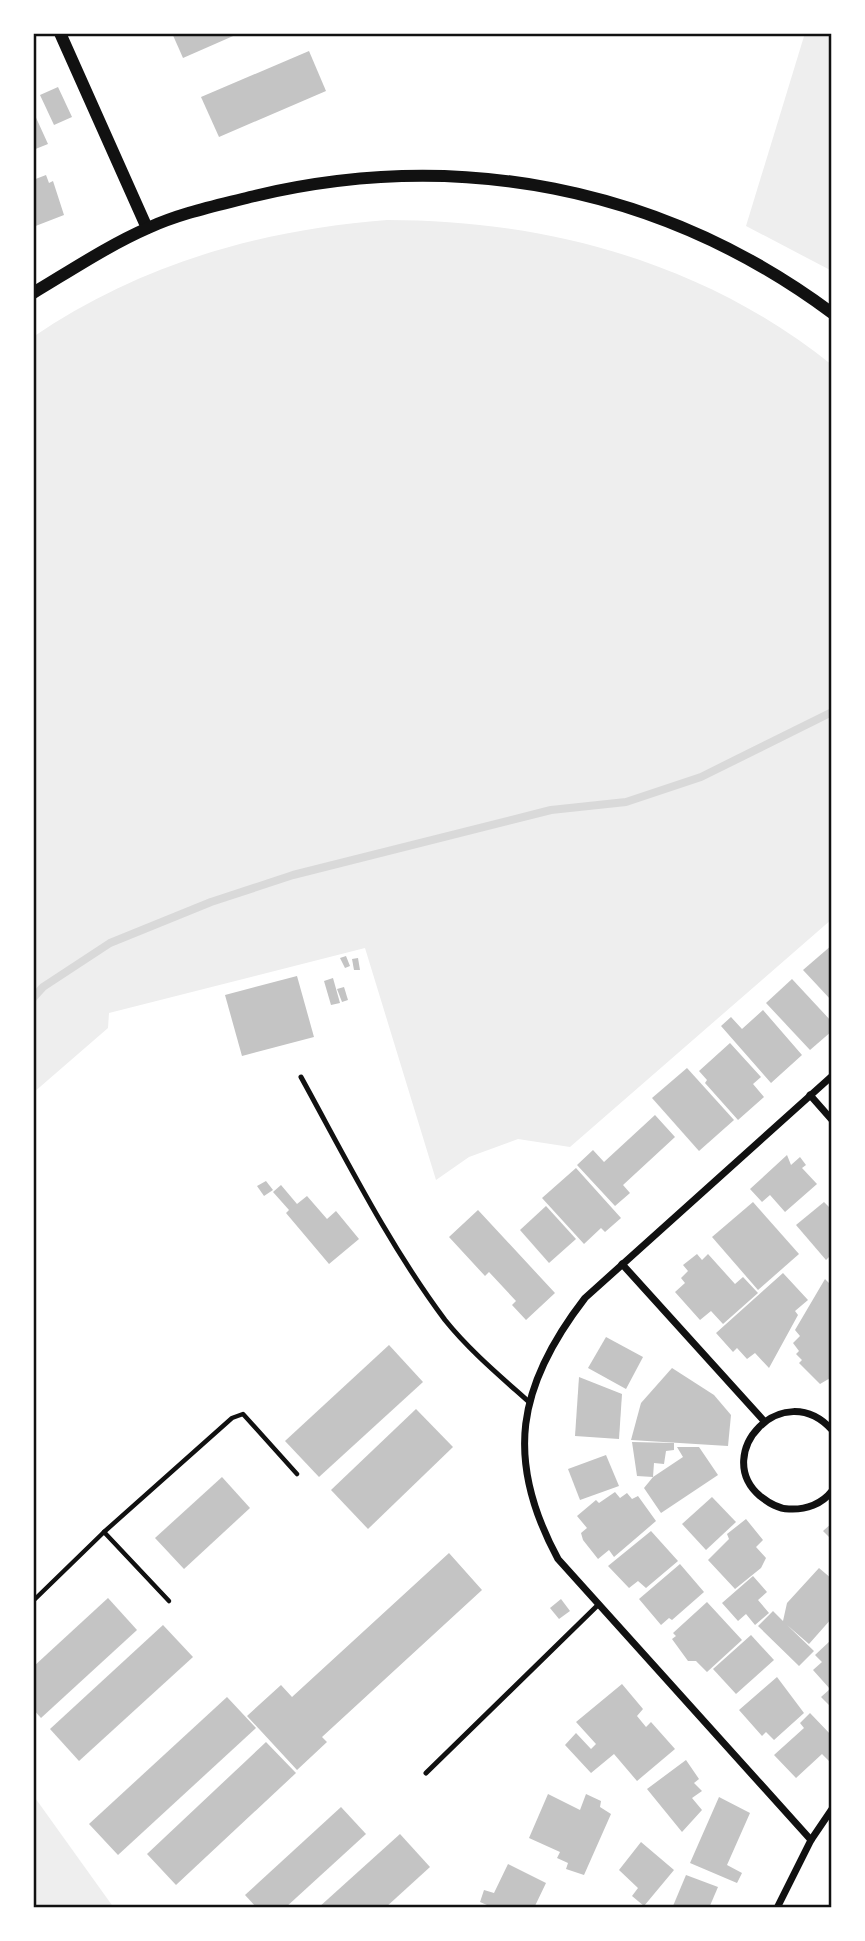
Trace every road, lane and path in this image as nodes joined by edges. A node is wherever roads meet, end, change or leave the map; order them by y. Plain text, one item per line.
1 (60, 33) edge
2 (147, 228) junction
3 (33, 293) edge
4 (832, 313) edge
5 (832, 1076) edge
6 (301, 1077) dead end
7 (810, 1095) junction
8 (832, 1119) edge
9 (622, 1264) junction
10 (529, 1402) junction
11 (764, 1421) junction
12 (832, 1430) edge
13 (297, 1474) dead end
14 (832, 1491) edge
15 (104, 1532) junction
16 (33, 1601) edge
17 (169, 1601) dead end
18 (599, 1604) junction
19 (426, 1773) dead end
20 (832, 1809) edge
21 (811, 1840) junction
22 (777, 1908) edge

1 - 2 street
2 - 3 street
2 - 4 street
5 - 7 street
6 - 10 lane
7 - 8 street
7 - 9 street
9 - 10 street
9 - 11 street
10 - 18 street
11 - 12 street
11 - 14 street
13 - 15 path
15 - 16 path
15 - 17 path
18 - 19 lane
18 - 21 street
20 - 21 street
21 - 22 street

